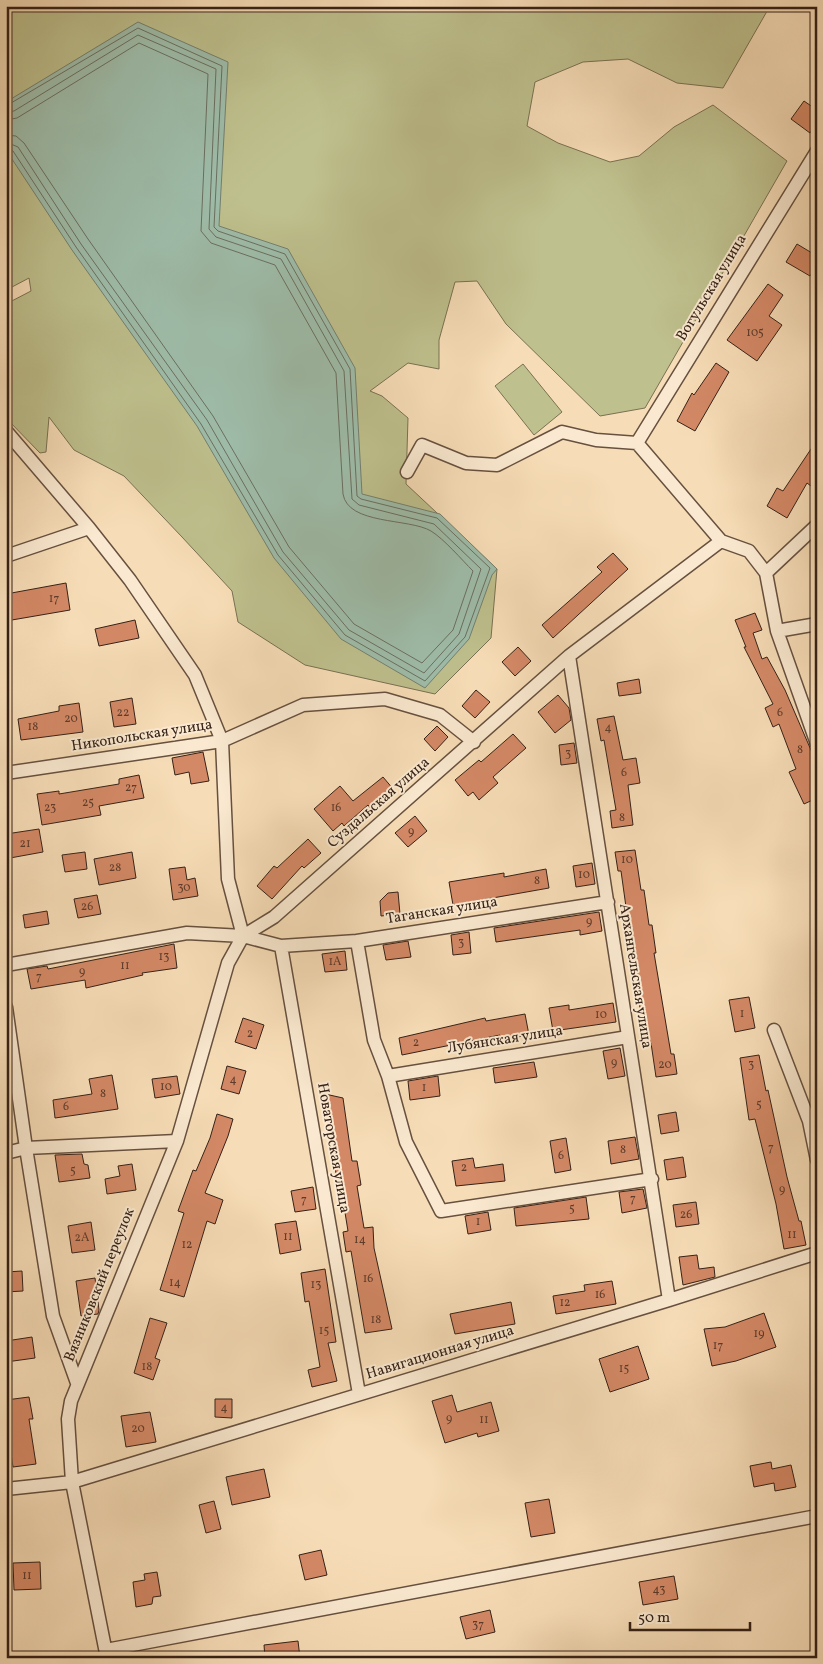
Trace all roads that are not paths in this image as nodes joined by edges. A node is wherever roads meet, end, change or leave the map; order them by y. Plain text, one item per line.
1 (817, 151) edge
2 (6, 431) edge
3 (637, 443) junction
4 (406, 472) dead end
5 (817, 525) edge
6 (89, 528) junction
7 (720, 541) junction
8 (6, 556) edge
9 (766, 573) junction
10 (817, 624) edge
11 (777, 631) junction
12 (569, 656) junction
13 (816, 739) edge
14 (222, 741) junction
15 (474, 742) junction
16 (6, 773) edge
17 (608, 902) junction
18 (243, 936) junction
19 (357, 940) junction
20 (281, 946) junction
21 (6, 965) edge
22 (6, 1007) edge
23 (774, 1030) dead end
24 (628, 1036) junction
25 (388, 1076) junction
26 (813, 1119) edge
27 (177, 1140) junction
28 (26, 1148) junction
29 (6, 1153) edge
30 (817, 1160) edge
31 (652, 1179) junction
32 (817, 1253) edge
33 (669, 1300) junction
34 (77, 1383) junction
35 (359, 1394) junction
36 (72, 1482) junction
37 (6, 1489) edge
38 (817, 1516) edge
39 (107, 1654) edge

1 - 3 street, Вогульская улица
2 - 6 street
3 - 4 street
3 - 7 street
5 - 9 street
6 - 8 street
6 - 14 street
7 - 9 street
7 - 12 street, Суздальская улица
9 - 11 street
10 - 11 street
11 - 13 street
12 - 15 street, Суздальская улица
12 - 17 street, Архангельская улица
14 - 15 street, Никопольская улица
14 - 16 street, Никопольская улица
14 - 18 street
15 - 18 street, Суздальская улица
17 - 19 street, Таганская улица
17 - 24 street, Архангельская улица
18 - 20 street
18 - 21 street
18 - 27 street, Вязниковский переулок
19 - 20 street, Таганская улица
19 - 25 street
20 - 35 street, Новаторская улица
22 - 28 street
23 - 26 street
24 - 25 street, Лубянская улица
24 - 31 street, Архангельская улица
25 - 31 street
26 - 30 street
27 - 28 street
27 - 34 street, Вязниковский переулок
28 - 29 street
28 - 34 street
31 - 33 street, Архангельская улица
32 - 33 street, Навигационная улица
33 - 35 street, Навигационная улица
34 - 36 street, Вязниковский переулок
35 - 36 street, Навигационная улица
36 - 37 street, Навигационная улица
36 - 39 street, Вязниковский переулок
38 - 39 street

